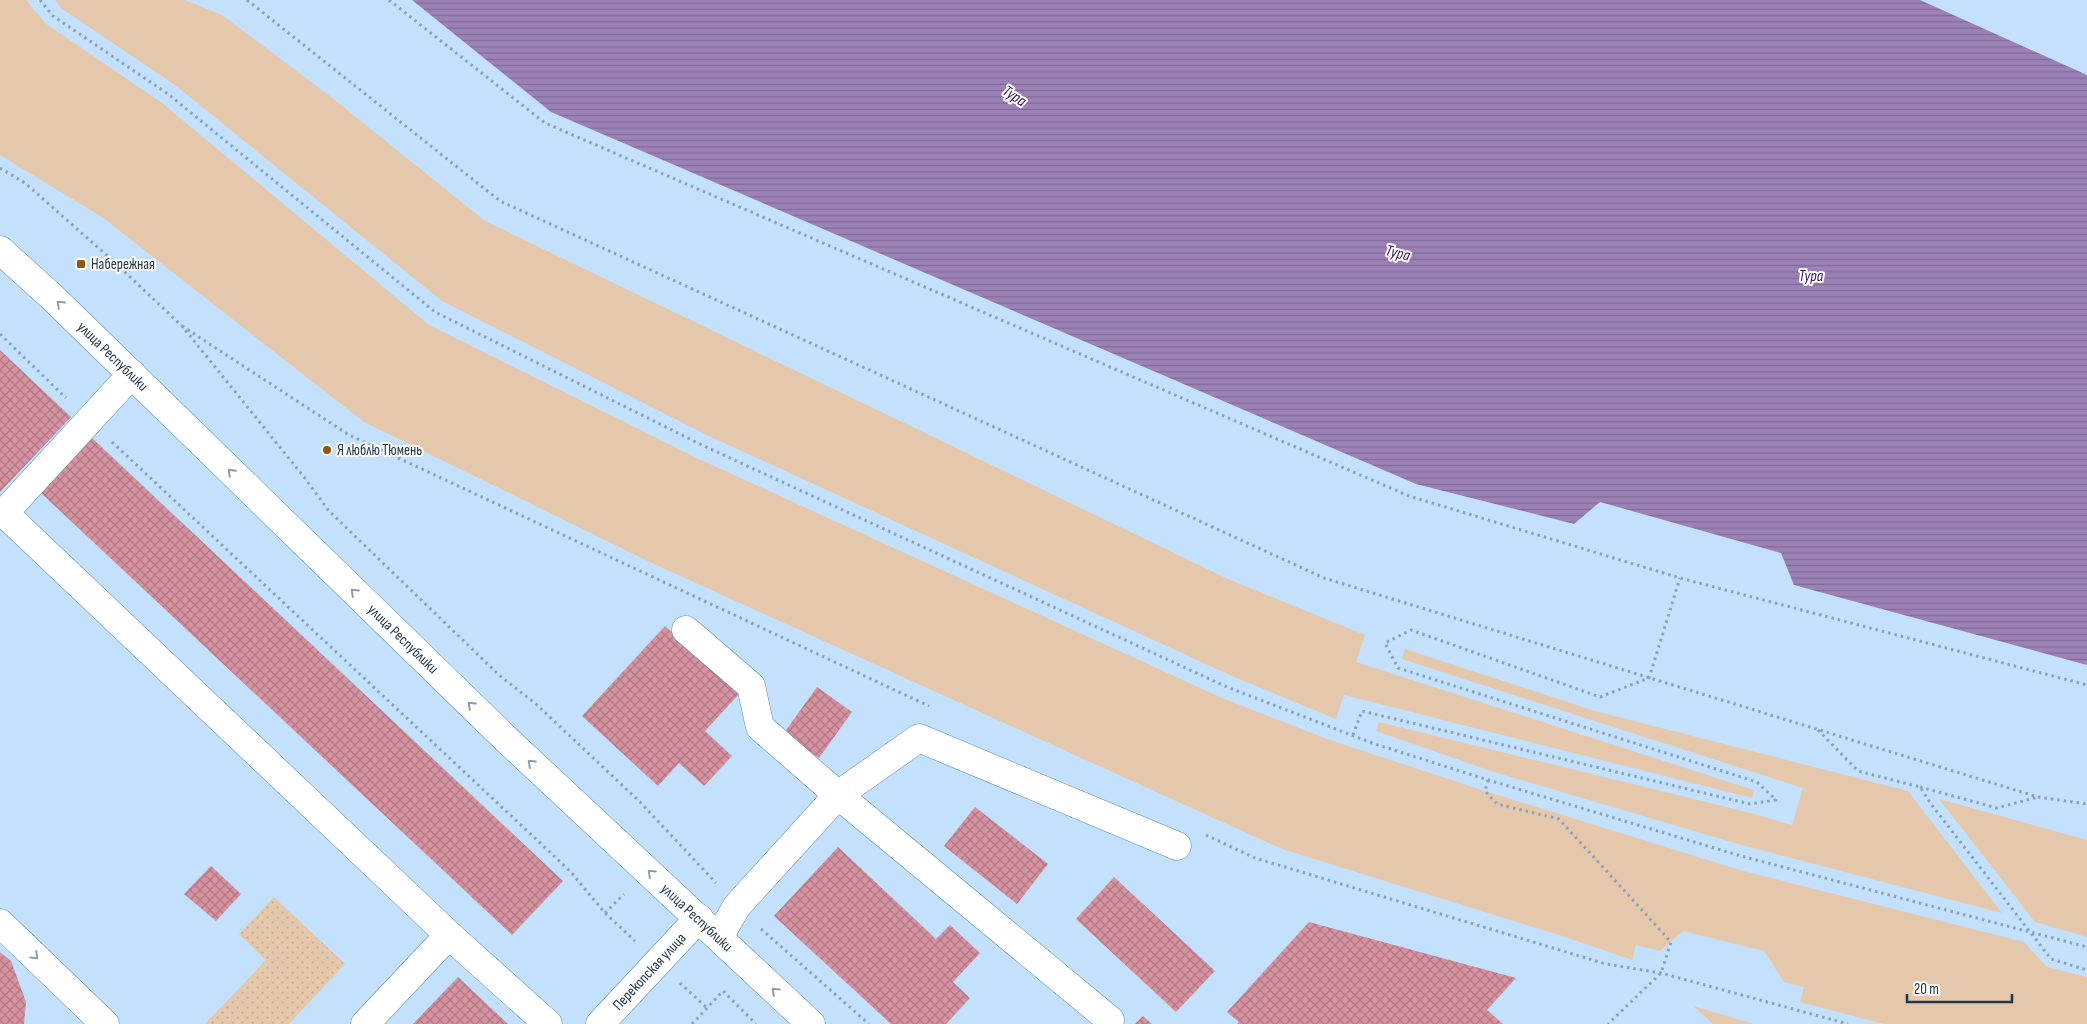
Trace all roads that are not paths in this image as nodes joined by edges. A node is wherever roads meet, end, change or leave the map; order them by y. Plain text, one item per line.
1 (0, 250) edge
2 (132, 374) junction
3 (686, 630) dead end
4 (838, 795) junction
5 (1176, 846) dead end
6 (699, 918) junction
7 (0, 922) edge
8 (449, 934) junction
9 (719, 937) junction
10 (1110, 1020) dead end
11 (106, 1024) edge
12 (365, 1024) edge
13 (548, 1024) edge
14 (600, 1024) edge
15 (811, 1024) edge

2 -> 1 main road, улица Республики
6 -> 2 main road, улица Республики
2 - 8 main road
3 - 4 main road
4 - 5 main road
4 - 9 main road
4 - 10 main road
6 - 9 main road, улица Республики
6 - 14 main road, Перекопская улица
7 -> 11 main road
8 - 12 main road
8 - 13 main road
15 -> 9 main road, улица Республики

